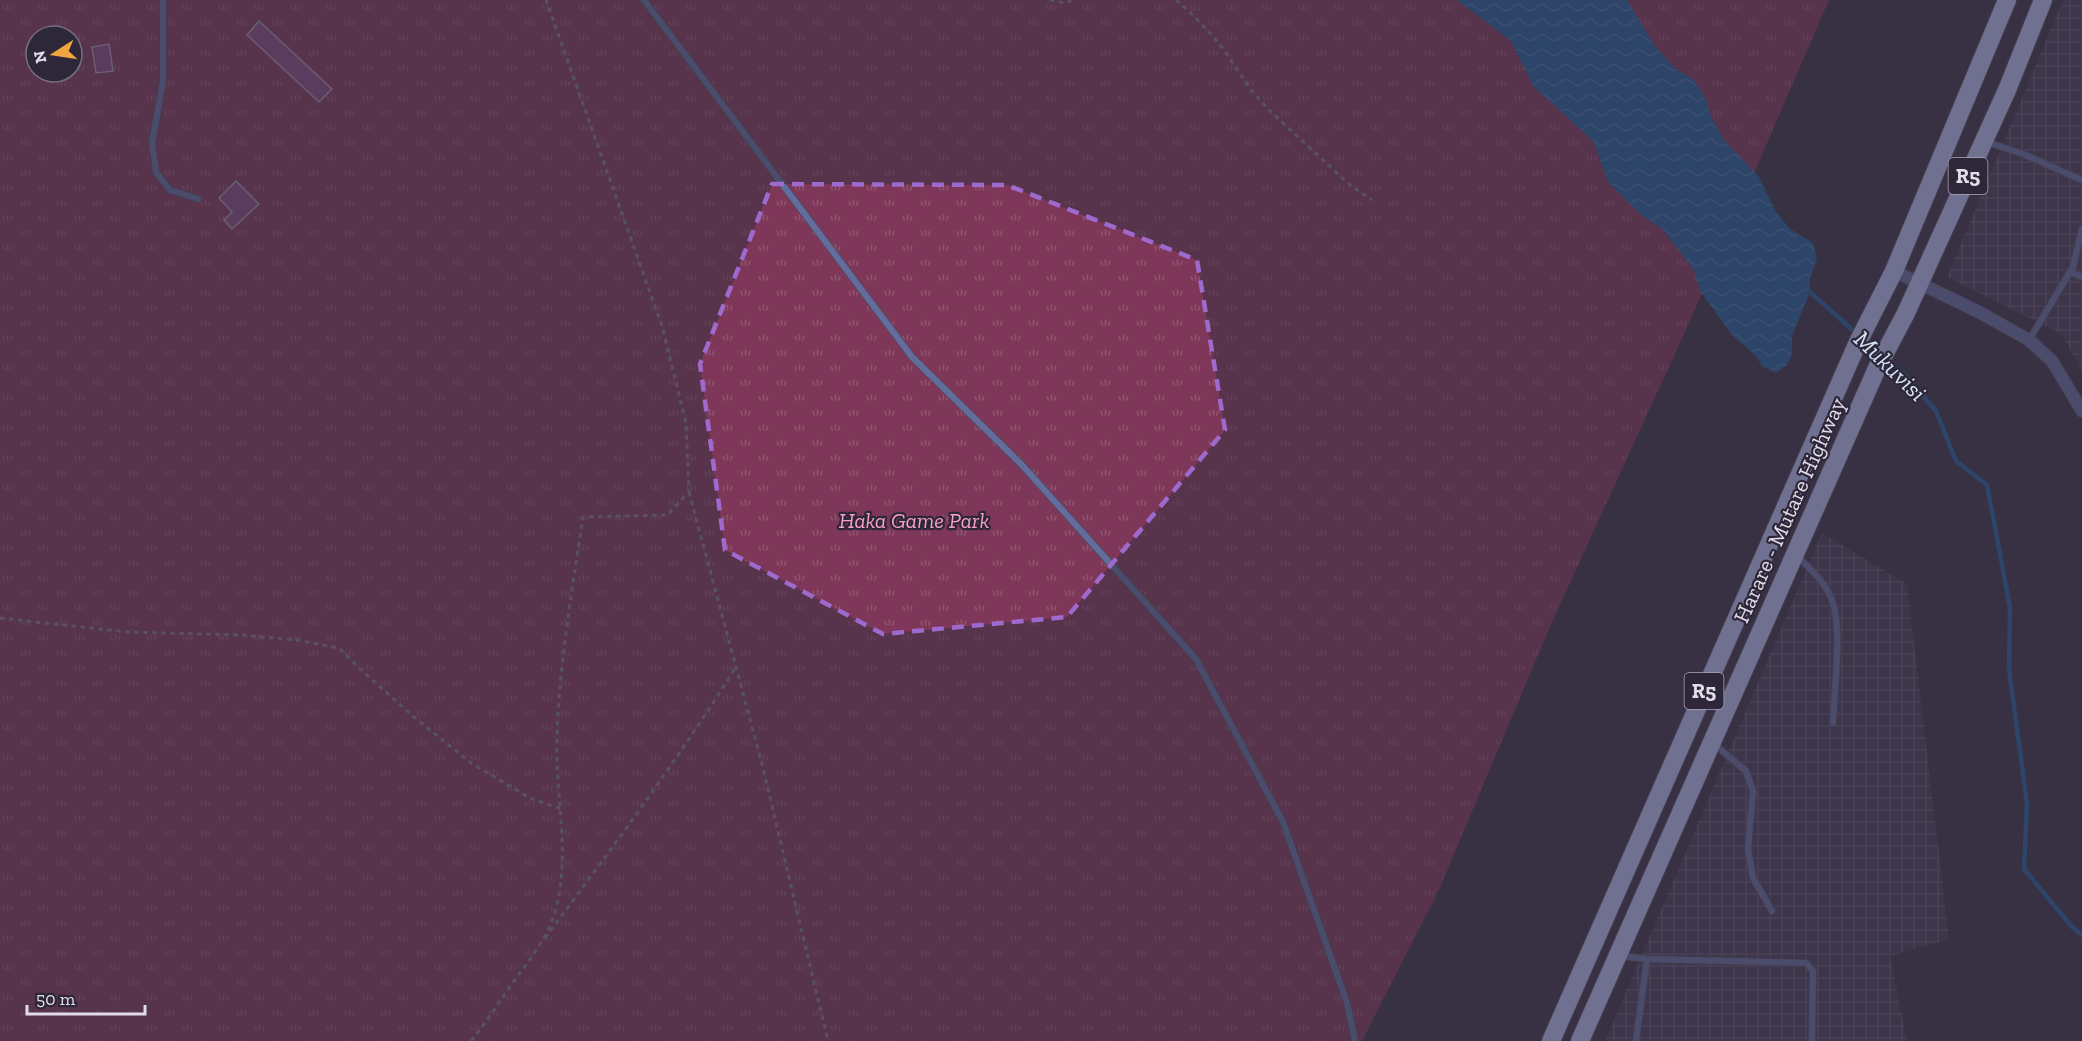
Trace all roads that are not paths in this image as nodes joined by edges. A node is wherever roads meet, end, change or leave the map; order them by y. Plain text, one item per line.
1 (163, 0) edge
2 (644, 0) edge
3 (2007, 0) edge
4 (2043, 0) edge
5 (1984, 141) junction
6 (2082, 180) edge
7 (198, 199) dead end
8 (2082, 229) edge
9 (1894, 271) junction
10 (2071, 272) junction
11 (2082, 277) edge
12 (1920, 283) junction
13 (2030, 340) junction
14 (2082, 411) edge
15 (1796, 555) junction
16 (1833, 723) dead end
17 (1713, 743) junction
18 (1772, 911) dead end
19 (1618, 956) junction
20 (1647, 958) junction
21 (1355, 1041) edge
22 (1551, 1041) edge
23 (1580, 1041) edge
24 (1636, 1041) edge
25 (1812, 1041) edge

1 - 7 lane
2 - 21 lane
3 - 9 highway, Harare - Mutare Highway / R5
4 - 5 highway, Harare - Mutare Highway / R5
5 - 6 lane
5 - 12 highway, Harare - Mutare Highway / R5
8 - 10 lane
9 - 12 street
9 - 22 highway, Harare - Mutare Highway / R5
10 - 11 lane
10 - 13 lane
12 - 13 street
12 - 15 highway, Harare - Mutare Highway / R5
13 - 14 street
15 - 16 lane
15 - 17 highway, Harare - Mutare Highway / R5
17 - 18 lane
17 - 19 highway, Harare - Mutare Highway / R5
19 - 20 lane
19 - 23 highway, Harare - Mutare Highway / R5
20 - 24 lane
20 - 25 lane

